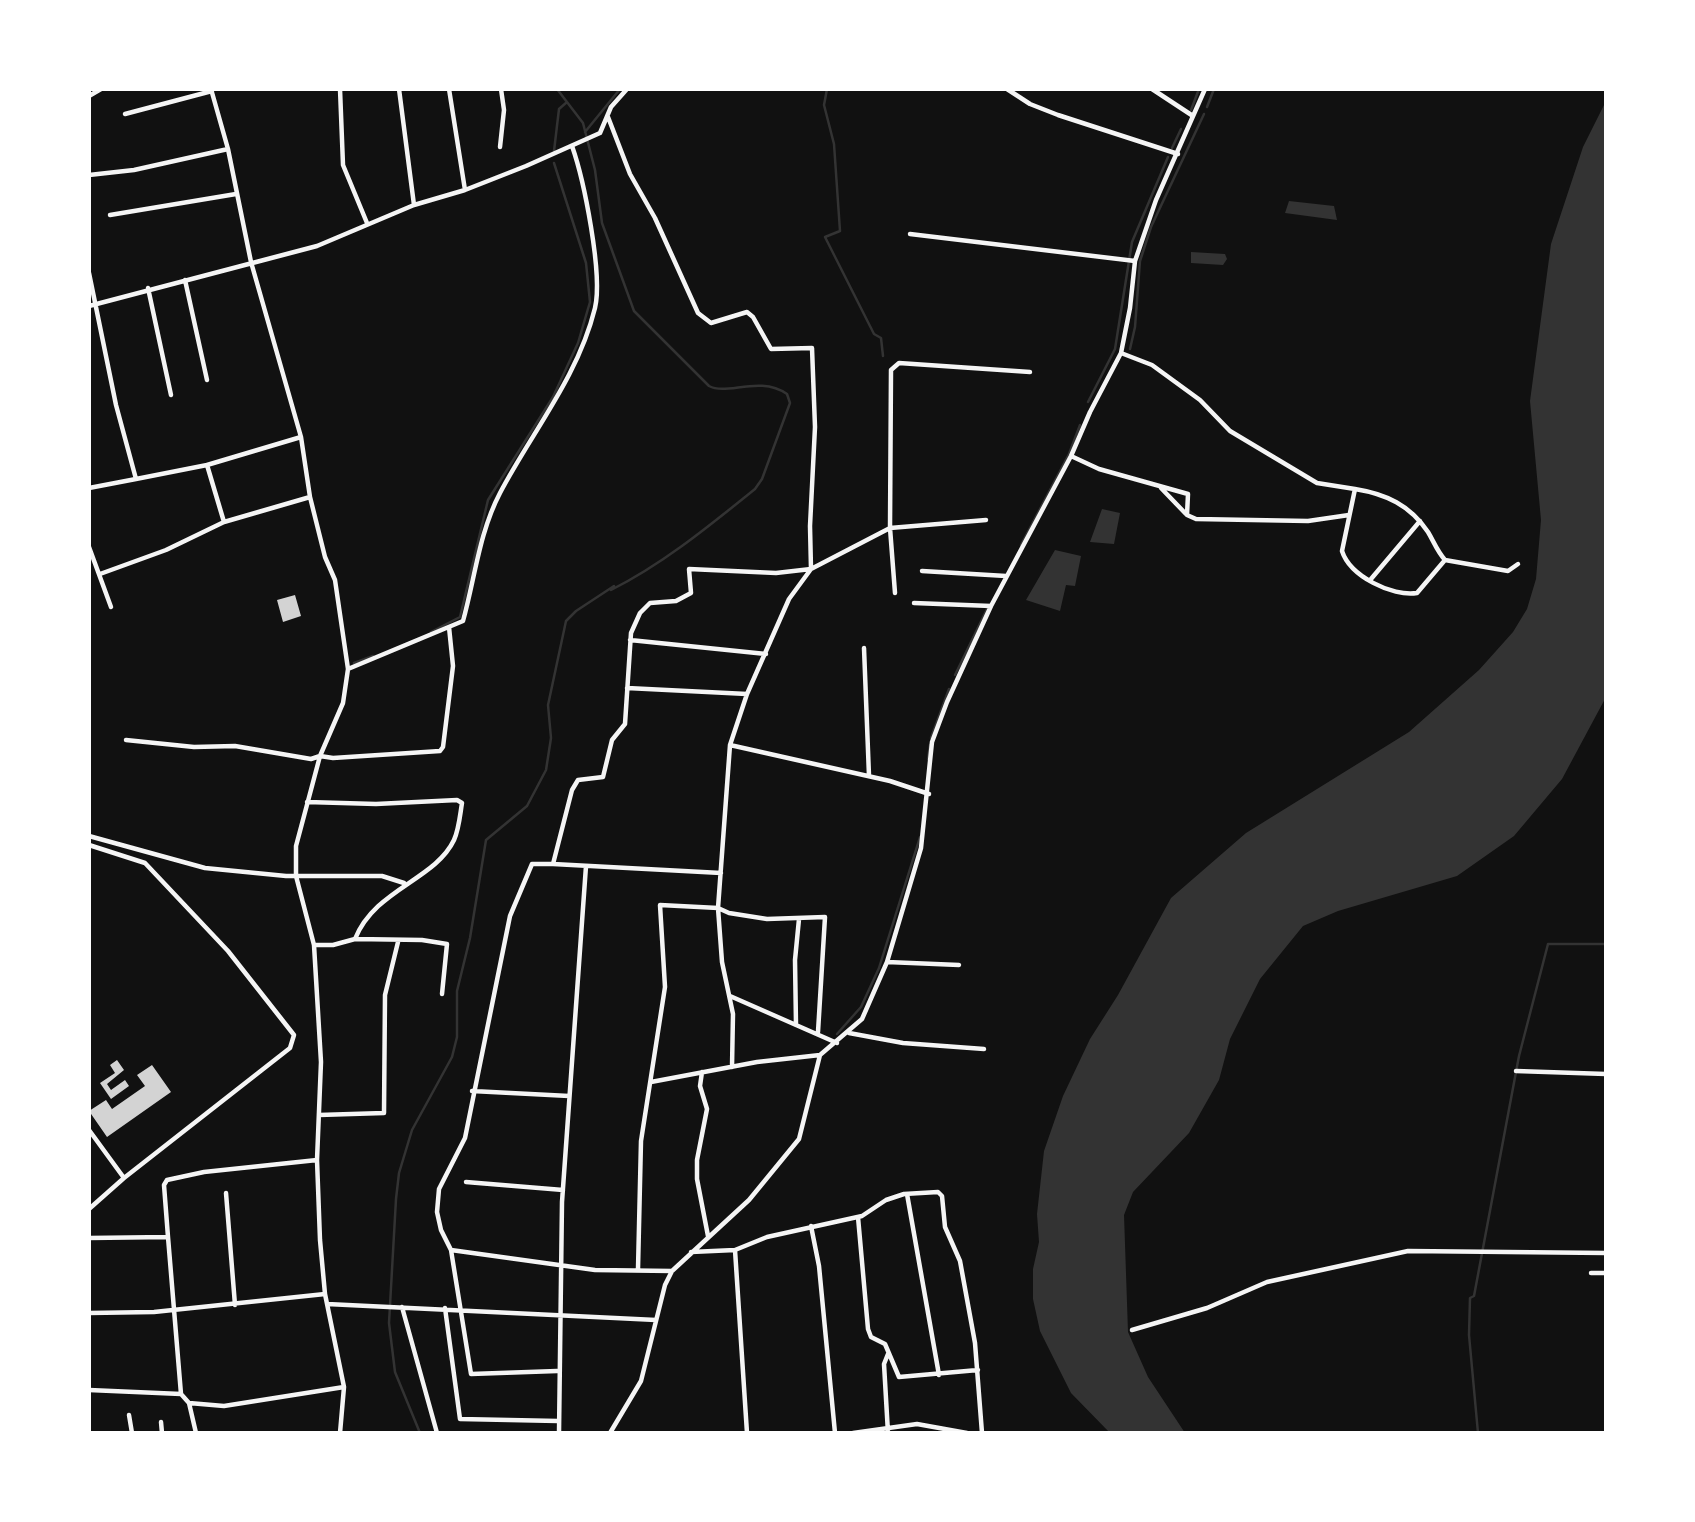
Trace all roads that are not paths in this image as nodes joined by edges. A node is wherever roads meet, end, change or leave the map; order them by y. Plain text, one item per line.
1 (101, 89) edge
2 (340, 89) edge
3 (399, 89) edge
4 (449, 89) edge
5 (501, 89) edge
6 (626, 89) edge
7 (1007, 89) edge
8 (1153, 89) edge
9 (1205, 89) edge
10 (211, 90) edge
11 (89, 96) edge
12 (125, 114) dead end
13 (1193, 116) junction
14 (608, 117) junction
15 (572, 146) junction
16 (500, 147) dead end
17 (228, 149) junction
18 (1178, 154) junction
19 (89, 175) edge
20 (464, 190) junction
21 (236, 194) junction
22 (414, 205) junction
23 (110, 215) dead end
24 (367, 223) junction
25 (910, 234) dead end
26 (1131, 260) junction
27 (251, 262) junction
28 (89, 273) edge
29 (185, 280) junction
30 (148, 288) junction
31 (96, 303) junction
32 (89, 306) edge
33 (1121, 353) junction
34 (1030, 372) dead end
35 (207, 380) dead end
36 (171, 395) dead end
37 (301, 437) junction
38 (1071, 456) junction
39 (207, 465) junction
40 (136, 479) junction
41 (1160, 487) junction
42 (89, 488) edge
43 (1355, 489) junction
44 (310, 497) junction
45 (1187, 515) junction
46 (1349, 515) junction
47 (986, 520) dead end
48 (1420, 521) junction
49 (224, 522) junction
50 (890, 528) junction
51 (89, 547) edge
52 (1445, 560) junction
53 (1518, 564) dead end
54 (811, 569) junction
55 (922, 571) dead end
56 (100, 574) junction
57 (1006, 576) junction
58 (1370, 580) junction
59 (895, 593) dead end
60 (914, 603) dead end
61 (991, 606) junction
62 (111, 607) dead end
63 (449, 627) junction
64 (630, 640) junction
65 (864, 648) dead end
66 (766, 654) junction
67 (348, 669) junction
68 (627, 688) junction
69 (747, 694) junction
70 (126, 740) dead end
71 (730, 745) junction
72 (320, 756) junction
73 (869, 776) junction
74 (929, 794) junction
75 (307, 802) junction
76 (89, 836) edge
77 (89, 845) edge
78 (553, 864) junction
79 (586, 866) junction
80 (721, 873) junction
81 (296, 876) junction
82 (404, 884) junction
83 (718, 908) junction
84 (799, 919) junction
85 (355, 939) junction
86 (398, 942) junction
87 (314, 945) junction
88 (887, 962) junction
89 (959, 965) dead end
90 (442, 994) dead end
91 (730, 996) junction
92 (796, 1025) junction
93 (818, 1032) junction
94 (849, 1033) junction
95 (836, 1043) junction
96 (984, 1049) dead end
97 (820, 1055) junction
98 (732, 1067) junction
99 (1516, 1071) dead end
100 (702, 1072) junction
101 (1606, 1074) edge
102 (651, 1082) junction
103 (472, 1091) junction
104 (569, 1096) junction
105 (319, 1115) junction
106 (89, 1130) edge
107 (317, 1160) junction
108 (124, 1178) junction
109 (466, 1181) dead end
110 (564, 1190) junction
111 (226, 1193) dead end
112 (907, 1194) junction
113 (89, 1209) edge
114 (858, 1217) junction
115 (811, 1226) junction
116 (708, 1236) junction
117 (169, 1237) junction
118 (89, 1238) edge
119 (451, 1250) junction
120 (735, 1250) junction
121 (690, 1252) junction
122 (1606, 1253) edge
123 (560, 1266) junction
124 (638, 1269) junction
125 (672, 1271) junction
126 (1591, 1273) dead end
127 (1606, 1273) edge
128 (325, 1294) junction
129 (327, 1304) junction
130 (235, 1305) junction
131 (402, 1307) junction
132 (445, 1308) junction
133 (461, 1309) junction
134 (175, 1310) junction
135 (89, 1313) edge
136 (559, 1313) junction
137 (656, 1320) junction
138 (1132, 1330) dead end
139 (888, 1353) junction
140 (978, 1370) junction
141 (557, 1371) junction
142 (939, 1375) junction
143 (344, 1387) junction
144 (89, 1390) edge
145 (181, 1394) junction
146 (189, 1403) junction
147 (130, 1415) dead end
148 (558, 1421) junction
149 (161, 1422) dead end
150 (888, 1430) edge
151 (132, 1433) edge
152 (162, 1433) edge
153 (196, 1433) edge
154 (340, 1433) edge
155 (437, 1433) edge
156 (559, 1433) edge
157 (610, 1433) edge
158 (747, 1433) edge
159 (835, 1433) edge
160 (853, 1433) edge
161 (967, 1433) edge
162 (982, 1433) edge

1 - 11 street
2 - 24 street
3 - 22 street
4 - 20 street
5 - 16 street
6 - 14 street
7 - 18 street
8 - 13 street
9 - 13 street
10 - 12 street
10 - 17 street
13 - 18 street
14 - 15 street
14 - 54 street
15 - 20 street
15 - 63 street
17 - 19 street
17 - 21 street
18 - 26 street
20 - 22 street
21 - 23 street
21 - 27 street
22 - 24 street
24 - 27 street
25 - 26 street
26 - 33 street
27 - 29 street
27 - 37 street
28 - 31 street
29 - 30 street
29 - 35 street
30 - 31 street
30 - 36 street
31 - 32 street
31 - 40 street
33 - 38 street
33 - 43 street
34 - 50 street
37 - 39 street
37 - 44 street
38 - 41 street
38 - 57 street
39 - 40 street
39 - 49 street
40 - 42 street
41 - 45 street
41 - 45 street
43 - 46 street
43 - 48 street
44 - 49 street
44 - 67 street
45 - 46 street
46 - 58 street
47 - 50 street
48 - 52 street
48 - 58 street
49 - 56 street
50 - 54 street
50 - 59 street
51 - 56 street
52 - 53 street
52 - 58 street
54 - 64 street
54 - 66 street
55 - 57 street
56 - 62 street
57 - 61 street
60 - 61 street
61 - 74 street
63 - 67 street
63 - 72 street
64 - 66 street
64 - 68 street
65 - 73 street
66 - 69 street
67 - 72 street
68 - 69 street
68 - 78 street
69 - 71 street
70 - 72 street
71 - 73 street
71 - 80 street
72 - 75 street
73 - 74 street
74 - 88 street
75 - 81 street
75 - 82 street
76 - 81 street
77 - 108 street
78 - 79 street
78 - 103 street
79 - 80 street
79 - 104 street
80 - 83 street
81 - 82 street
81 - 87 street
82 - 85 street
83 - 84 street
83 - 91 street
83 - 102 street
84 - 92 street
84 - 93 street
85 - 86 street
85 - 87 street
86 - 90 street
86 - 105 street
87 - 105 street
88 - 89 street
88 - 94 street
91 - 92 street
91 - 98 street
92 - 93 street
93 - 95 street
94 - 95 street
94 - 96 street
95 - 97 street
97 - 98 street
97 - 116 street
98 - 100 street
99 - 101 street
100 - 102 street
100 - 116 street
102 - 124 street
103 - 104 street
103 - 119 street
104 - 110 street
105 - 107 street
106 - 108 street
107 - 117 street
107 - 128 street
108 - 113 street
109 - 110 street
110 - 123 street
111 - 130 street
112 - 114 street
112 - 140 street
112 - 142 street
114 - 115 street
114 - 139 street
115 - 120 street
115 - 159 street
116 - 121 street
117 - 118 street
117 - 134 street
119 - 123 street
119 - 133 street
120 - 121 street
120 - 158 street
121 - 125 street
122 - 138 street
123 - 124 street
123 - 136 street
124 - 125 street
125 - 137 street
126 - 127 street
128 - 129 street
128 - 130 street
129 - 131 street
129 - 143 street
130 - 134 street
131 - 132 street
131 - 155 street
132 - 133 street
132 - 148 street
133 - 136 street
133 - 141 street
134 - 135 street
134 - 145 street
136 - 137 street
136 - 141 street
137 - 157 street
139 - 142 street
139 - 150 street
140 - 142 street
140 - 162 street
141 - 148 street
143 - 146 street
143 - 154 street
144 - 145 street
145 - 146 street
146 - 153 street
147 - 151 street
148 - 156 street
149 - 152 street
150 - 160 street
150 - 161 street

